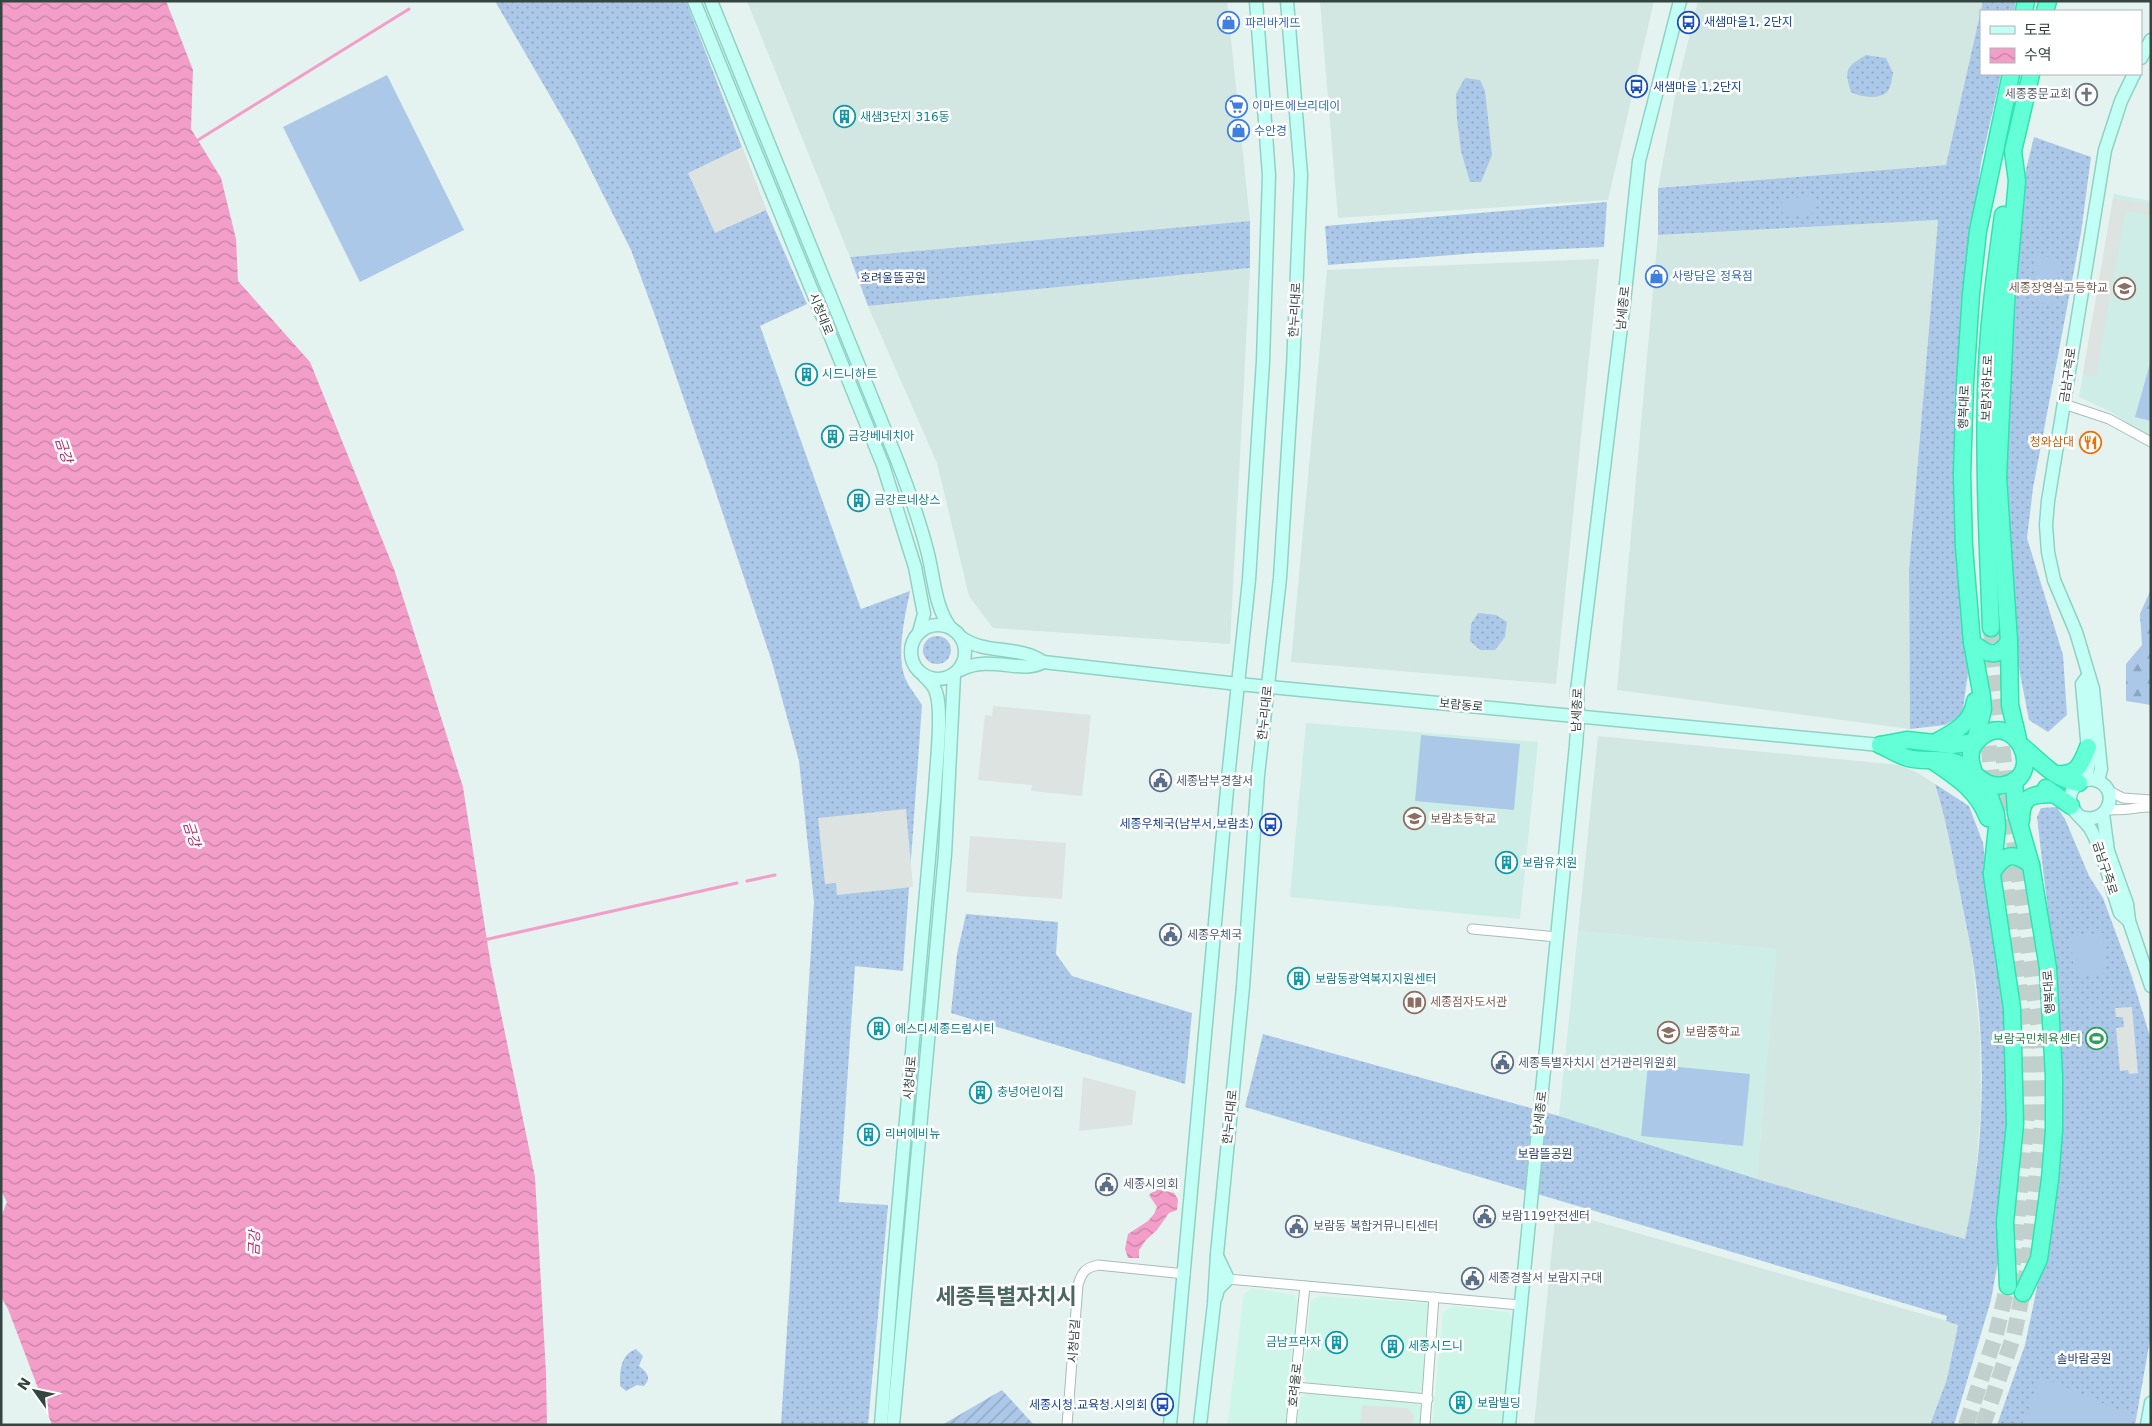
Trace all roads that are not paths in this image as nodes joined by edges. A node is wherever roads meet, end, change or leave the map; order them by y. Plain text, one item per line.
1 (694, 1) edge
2 (711, 1) edge
3 (1256, 1) edge
4 (1287, 1) edge
5 (1680, 1) edge
6 (2151, 40) edge
7 (2142, 56) edge
8 (2011, 75) edge
9 (2031, 75) edge
10 (2134, 75) edge
11 (2013, 151) junction
12 (2064, 404) junction
13 (2151, 442) edge
14 (950, 627) junction
15 (919, 632) junction
16 (1978, 636) junction
17 (962, 638) junction
18 (2009, 641) junction
19 (1043, 662) junction
20 (957, 672) junction
21 (924, 676) junction
22 (2088, 676) junction
23 (1238, 684) junction
24 (1267, 686) junction
25 (1578, 717) junction
26 (1975, 742) junction
27 (1934, 743) junction
28 (2021, 743) junction
29 (1880, 745) junction
30 (2088, 746) junction
31 (1932, 760) junction
32 (2053, 774) junction
33 (1979, 778) junction
34 (2014, 781) junction
35 (2079, 783) junction
36 (2103, 786) junction
37 (2055, 794) junction
38 (2151, 800) edge
39 (2151, 806) edge
40 (2075, 811) junction
41 (2105, 812) junction
42 (2021, 833) junction
43 (2031, 865) junction
44 (1992, 875) junction
45 (2128, 921) junction
46 (1472, 929) dead end
47 (1557, 937) junction
48 (2151, 986) edge
49 (1216, 1254) junction
50 (1185, 1274) junction
51 (1228, 1279) junction
52 (1305, 1286) junction
53 (1434, 1297) junction
54 (1214, 1304) junction
55 (1520, 1304) junction
56 (1295, 1387) junction
57 (1428, 1399) junction
58 (2151, 1402) edge
59 (881, 1425) edge
60 (892, 1425) edge
61 (1068, 1425) edge
62 (1170, 1425) edge
63 (1200, 1425) edge
64 (1291, 1425) edge
65 (1426, 1425) edge
66 (1509, 1425) edge
67 (2147, 1425) edge

1 - 15 street, 시청대로
2 - 14 street, 시청대로
3 - 23 street
4 - 24 street, 한누리대로
5 - 25 street, 남세종로
6 - 7 street
8 - 16 highway, 행복대로
9 - 11 highway
10 - 12 street, 금남구즉로
11 - 16 highway, 보람지하도로
11 - 18 highway
12 - 13 street
12 - 22 street, 금남구즉로
14 - 15 street
14 - 17 street
15 - 21 street
16 - 18 highway
16 - 26 highway, 행복대로
16 - 27 highway
17 - 19 street
17 - 20 street
18 - 28 highway
19 - 20 street
19 - 23 street, 보람동로
20 - 21 street
20 - 60 street, 시청대로
21 - 59 street, 시청대로
22 - 30 street, 금남구즉로
22 - 36 street, 금남구즉로
23 - 24 street, 보람동로
23 - 50 street
24 - 25 street, 보람동로
24 - 49 street, 한누리대로
25 - 29 street, 보람동로
25 - 47 street, 남세종로
26 - 27 highway
26 - 28 highway
26 - 33 highway
27 - 29 highway
28 - 32 highway
28 - 34 highway
29 - 31 highway
30 - 32 highway
30 - 35 street, 금남구즉로
31 - 33 highway
31 - 44 highway
32 - 35 highway
33 - 34 highway
33 - 44 highway, 행복대로
34 - 37 highway
34 - 42 highway, 행복대로
35 - 36 street
35 - 40 street
36 - 38 street
36 - 41 street
37 - 40 highway
37 - 42 highway
39 - 41 street
40 - 41 street
40 - 45 street, 금남구즉로
41 - 45 street, 금남구즉로
42 - 43 highway, 행복대로
43 - 44 highway
43 - 44 highway, 행복대로
45 - 48 street, 금남구즉로
46 - 47 street
47 - 55 street, 남세종로
49 - 51 street
49 - 54 street, 한누리대로
50 - 61 street, 시청남길
50 - 62 street
51 - 52 street
51 - 54 street
52 - 53 street
52 - 56 street, 호려울로
53 - 55 street
53 - 57 street
54 - 63 street, 한누리대로
55 - 66 street, 남세종로
56 - 57 street
56 - 64 street, 호려울로
57 - 65 street
58 - 67 street

